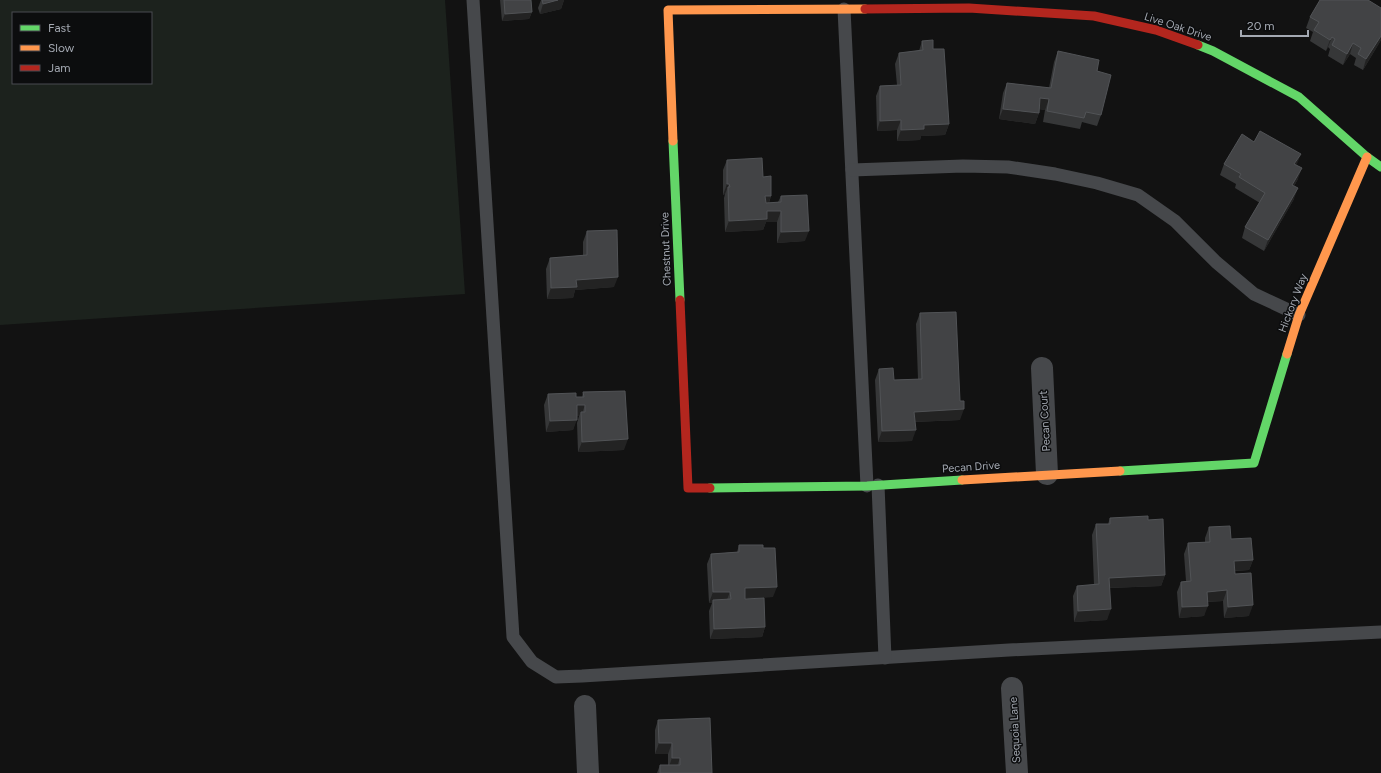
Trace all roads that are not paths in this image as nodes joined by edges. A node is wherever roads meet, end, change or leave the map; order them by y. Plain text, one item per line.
1 (473, 0) edge
2 (851, 6) edge
3 (668, 10) joint
4 (1367, 157) junction
5 (1381, 167) edge
6 (852, 170) junction
7 (1299, 315) junction
8 (1042, 368) dead end
9 (1254, 463) joint
10 (1047, 474) junction
11 (872, 485) junction
12 (688, 488) joint
13 (1381, 632) edge
14 (885, 658) junction
15 (1012, 688) dead end
16 (585, 706) dead end
17 (588, 773) edge
18 (1017, 773) edge

1 - 14 lane
2 - 3 street, Live Oak Drive
2 - 4 street, Live Oak Drive
2 - 6 lane
3 - 12 street, Chestnut Drive
4 - 5 street, Live Oak Drive
4 - 7 street, Hickory Way
6 - 7 lane
6 - 11 lane
7 - 9 street, Hickory Way
8 - 10 street, Pecan Court
9 - 10 street, Pecan Drive
10 - 11 street, Pecan Drive
11 - 12 street, Pecan Drive
11 - 14 lane
13 - 14 lane
15 - 18 street, Sequoia Lane
16 - 17 street

